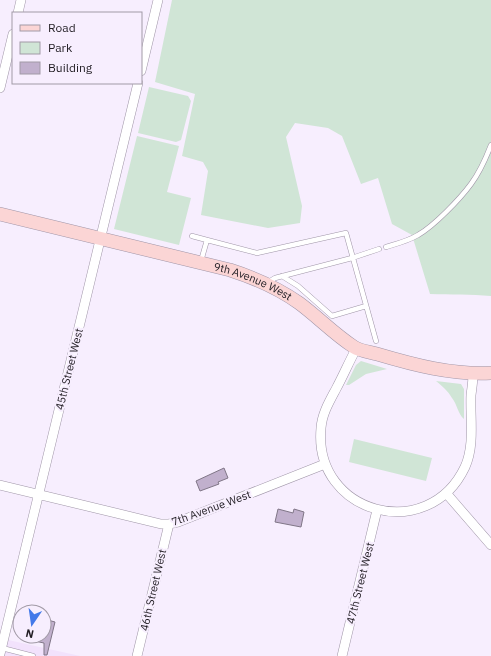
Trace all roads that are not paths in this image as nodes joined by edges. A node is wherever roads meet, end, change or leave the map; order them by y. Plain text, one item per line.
1 (21, 0) edge
2 (158, 0) edge
3 (18, 12) edge
4 (12, 38) edge
5 (142, 67) edge
6 (138, 84) edge
7 (0, 88) edge
8 (491, 145) edge
9 (0, 214) edge
10 (192, 236) dead end
11 (101, 238) junction
12 (207, 240) junction
13 (386, 247) dead end
14 (379, 249) dead end
15 (352, 258) junction
16 (200, 263) junction
17 (282, 276) junction
18 (265, 284) junction
19 (366, 306) junction
20 (376, 341) dead end
21 (356, 349) junction
22 (491, 373) edge
23 (473, 374) junction
24 (325, 464) junction
25 (0, 485) edge
26 (446, 493) junction
27 (39, 494) junction
28 (378, 510) junction
29 (169, 524) junction
30 (491, 545) edge
31 (1, 651) edge
32 (33, 656) edge
33 (137, 656) edge
34 (342, 656) edge

1 - 3 street
2 - 5 street
4 - 7 street
6 - 11 street, 45th Street West
8 - 13 lane
9 - 11 street, 9th Avenue West
10 - 12 lane
11 - 16 street, 9th Avenue West
11 - 27 street, 45th Street West
12 - 15 lane
12 - 16 lane
14 - 15 lane
15 - 17 lane
15 - 19 lane
16 - 18 street, 9th Avenue West
17 - 18 lane
17 - 19 lane
18 - 21 street, 9th Avenue West
19 - 20 lane
21 - 23 street, 9th Avenue West
21 - 24 street
22 - 23 street, 9th Avenue West
23 - 26 street
24 - 28 street
24 - 29 street, 7th Avenue West
25 - 27 street, 7th Avenue West
26 - 28 street
26 - 30 street
27 - 29 street, 7th Avenue West
27 - 31 street, 45th Street West
28 - 34 street, 47th Street West
29 - 33 street, 46th Street West
31 - 32 lane

